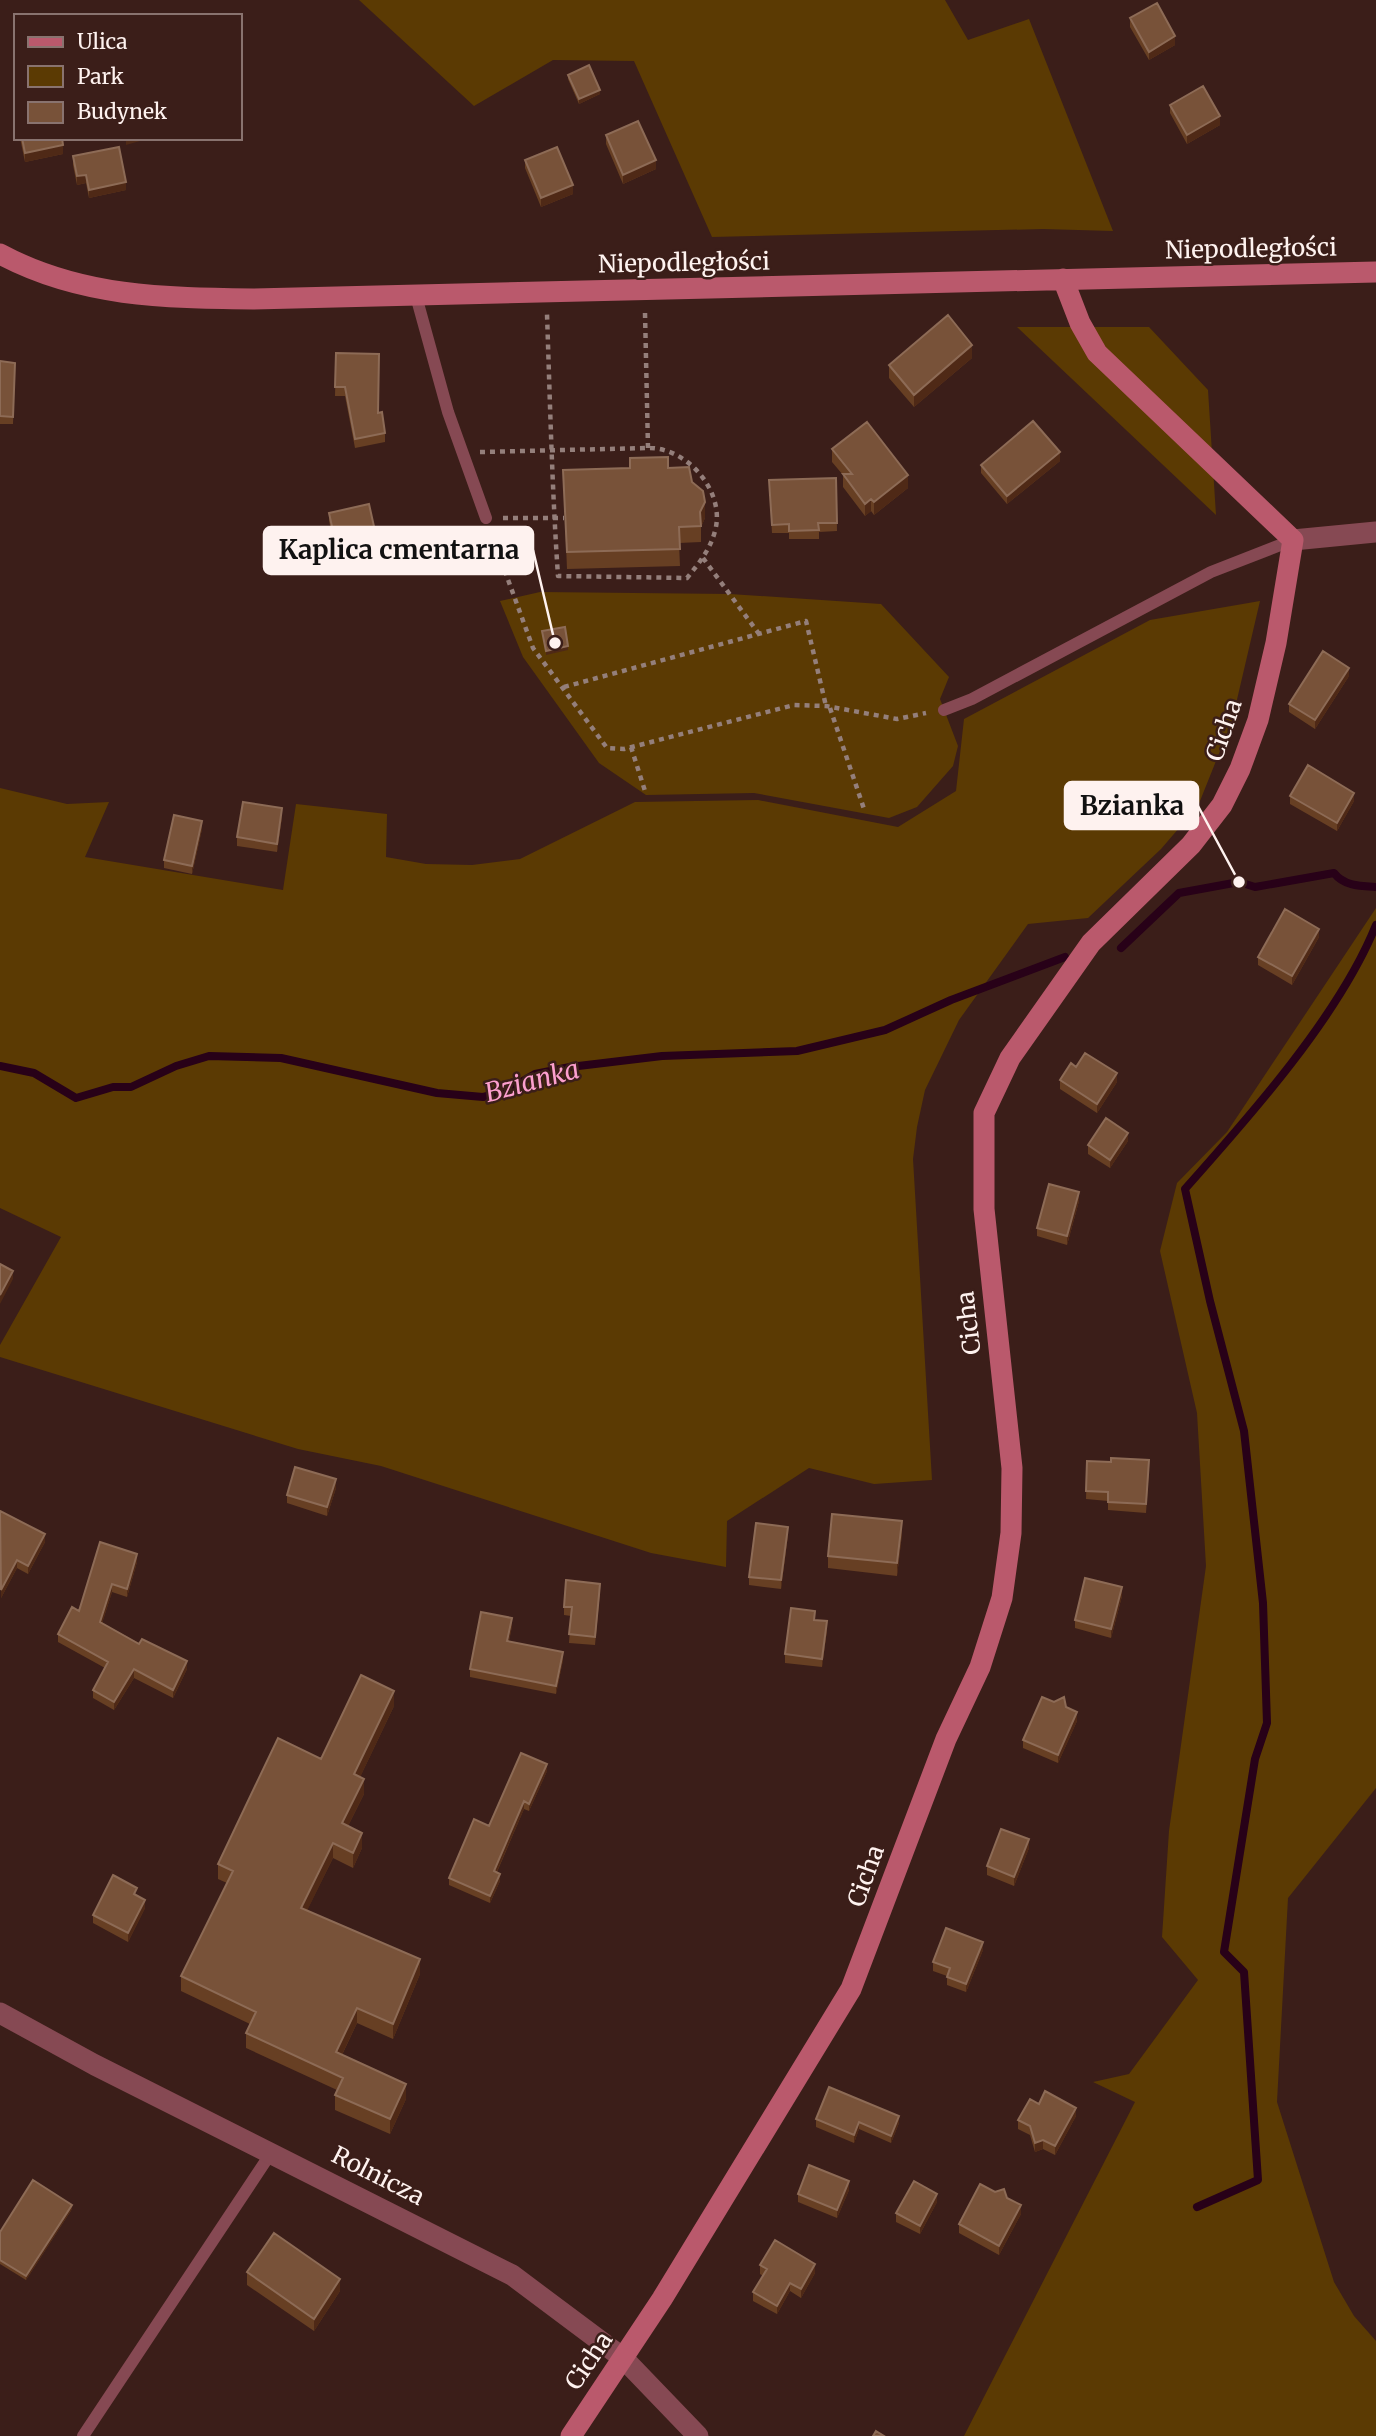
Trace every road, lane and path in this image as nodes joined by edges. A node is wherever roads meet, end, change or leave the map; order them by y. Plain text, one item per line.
1 (0, 254) edge
2 (1376, 272) edge
3 (1063, 279) junction
4 (416, 296) junction
5 (644, 305) dead end
6 (547, 307) dead end
7 (648, 448) junction
8 (551, 450) junction
9 (462, 453) junction
10 (486, 518) junction
11 (554, 518) junction
12 (564, 518) edge
13 (1376, 532) edge
14 (1293, 540) junction
15 (704, 558) junction
16 (759, 634) junction
17 (563, 687) junction
18 (827, 706) junction
19 (944, 710) joint
20 (631, 747) junction
21 (645, 791) dead end
22 (864, 809) dead end
23 (0, 2013) edge
24 (271, 2153) junction
25 (624, 2358) junction
26 (83, 2436) edge
27 (571, 2436) edge
28 (698, 2436) edge

1 - 4 street, Niepodległości
2 - 3 street, Niepodległości
3 - 4 street, Niepodległości
3 - 14 street
4 - 9 lane
5 - 7 path
6 - 8 path
7 - 8 path
7 - 15 path
8 - 9 path
8 - 11 path
9 - 10 lane
10 - 11 path
10 - 17 path
11 - 12 path
11 - 15 path
13 - 14 street
14 - 19 lane
14 - 25 street, Cicha
15 - 16 path
16 - 17 path
16 - 18 path
17 - 20 path
18 - 19 path
18 - 20 path
18 - 22 path
20 - 21 path
23 - 24 street, Rolnicza
24 - 25 street, Rolnicza
24 - 26 lane
25 - 27 street, Cicha
25 - 28 street, Rolnicza

